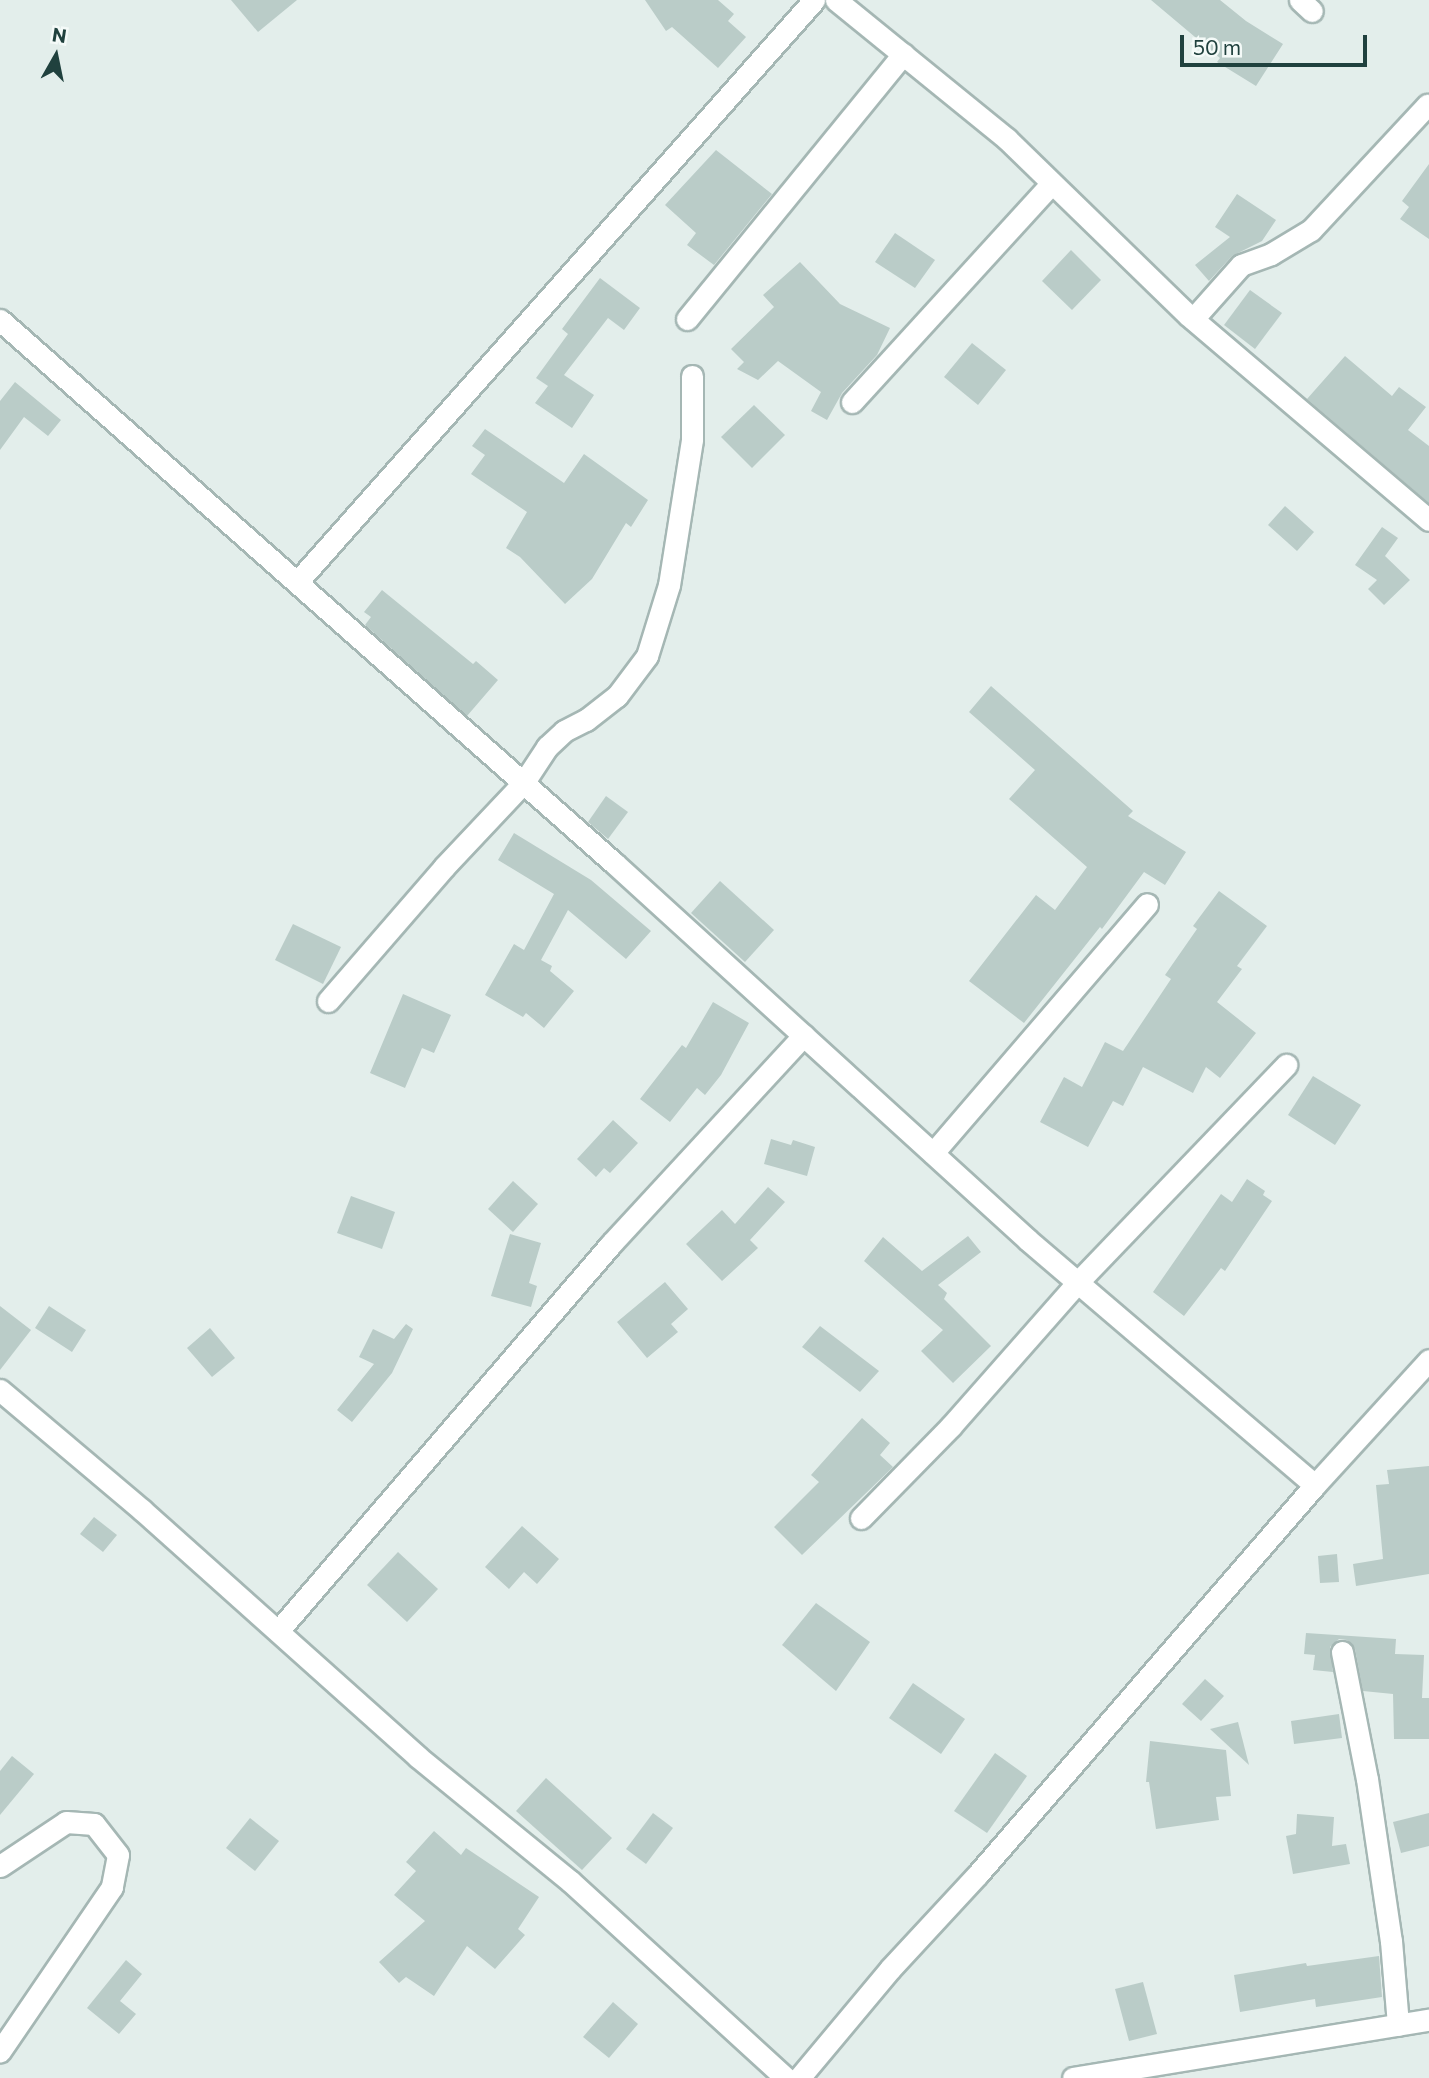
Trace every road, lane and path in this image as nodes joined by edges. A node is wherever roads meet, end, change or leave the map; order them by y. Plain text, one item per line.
1 (814, 0) edge
2 (835, 0) edge
3 (859, 7) edge
4 (903, 54) junction
5 (1427, 105) dead end
6 (1051, 184) junction
7 (1193, 319) junction
8 (0, 320) edge
9 (687, 320) dead end
10 (692, 376) dead end
11 (852, 401) dead end
12 (1429, 520) edge
13 (298, 581) junction
14 (524, 782) junction
15 (1147, 904) dead end
16 (328, 1000) dead end
17 (804, 1035) junction
18 (1286, 1065) dead end
19 (933, 1153) junction
20 (1078, 1282) junction
21 (1429, 1360) edge
22 (0, 1390) edge
23 (1315, 1485) junction
24 (861, 1518) dead end
25 (278, 1631) junction
26 (1342, 1652) dead end
27 (0, 1866) edge
28 (1429, 2020) edge
29 (1398, 2025) junction
30 (0, 2051) edge
31 (786, 2078) edge
32 (799, 2078) edge
33 (1073, 2078) edge

1 - 13 street
2 - 3 street
3 - 4 street
4 - 6 street
4 - 9 street
5 - 7 street
6 - 7 street
6 - 11 street
7 - 12 street
8 - 13 street
10 - 14 street
13 - 14 street
14 - 16 street
14 - 17 street
15 - 19 street
17 - 19 street
17 - 25 street
18 - 20 street
19 - 20 street
20 - 23 street
20 - 24 street
21 - 23 street
22 - 25 street
23 - 32 street
25 - 31 street
26 - 29 street
27 - 30 street
28 - 29 street
29 - 33 street

